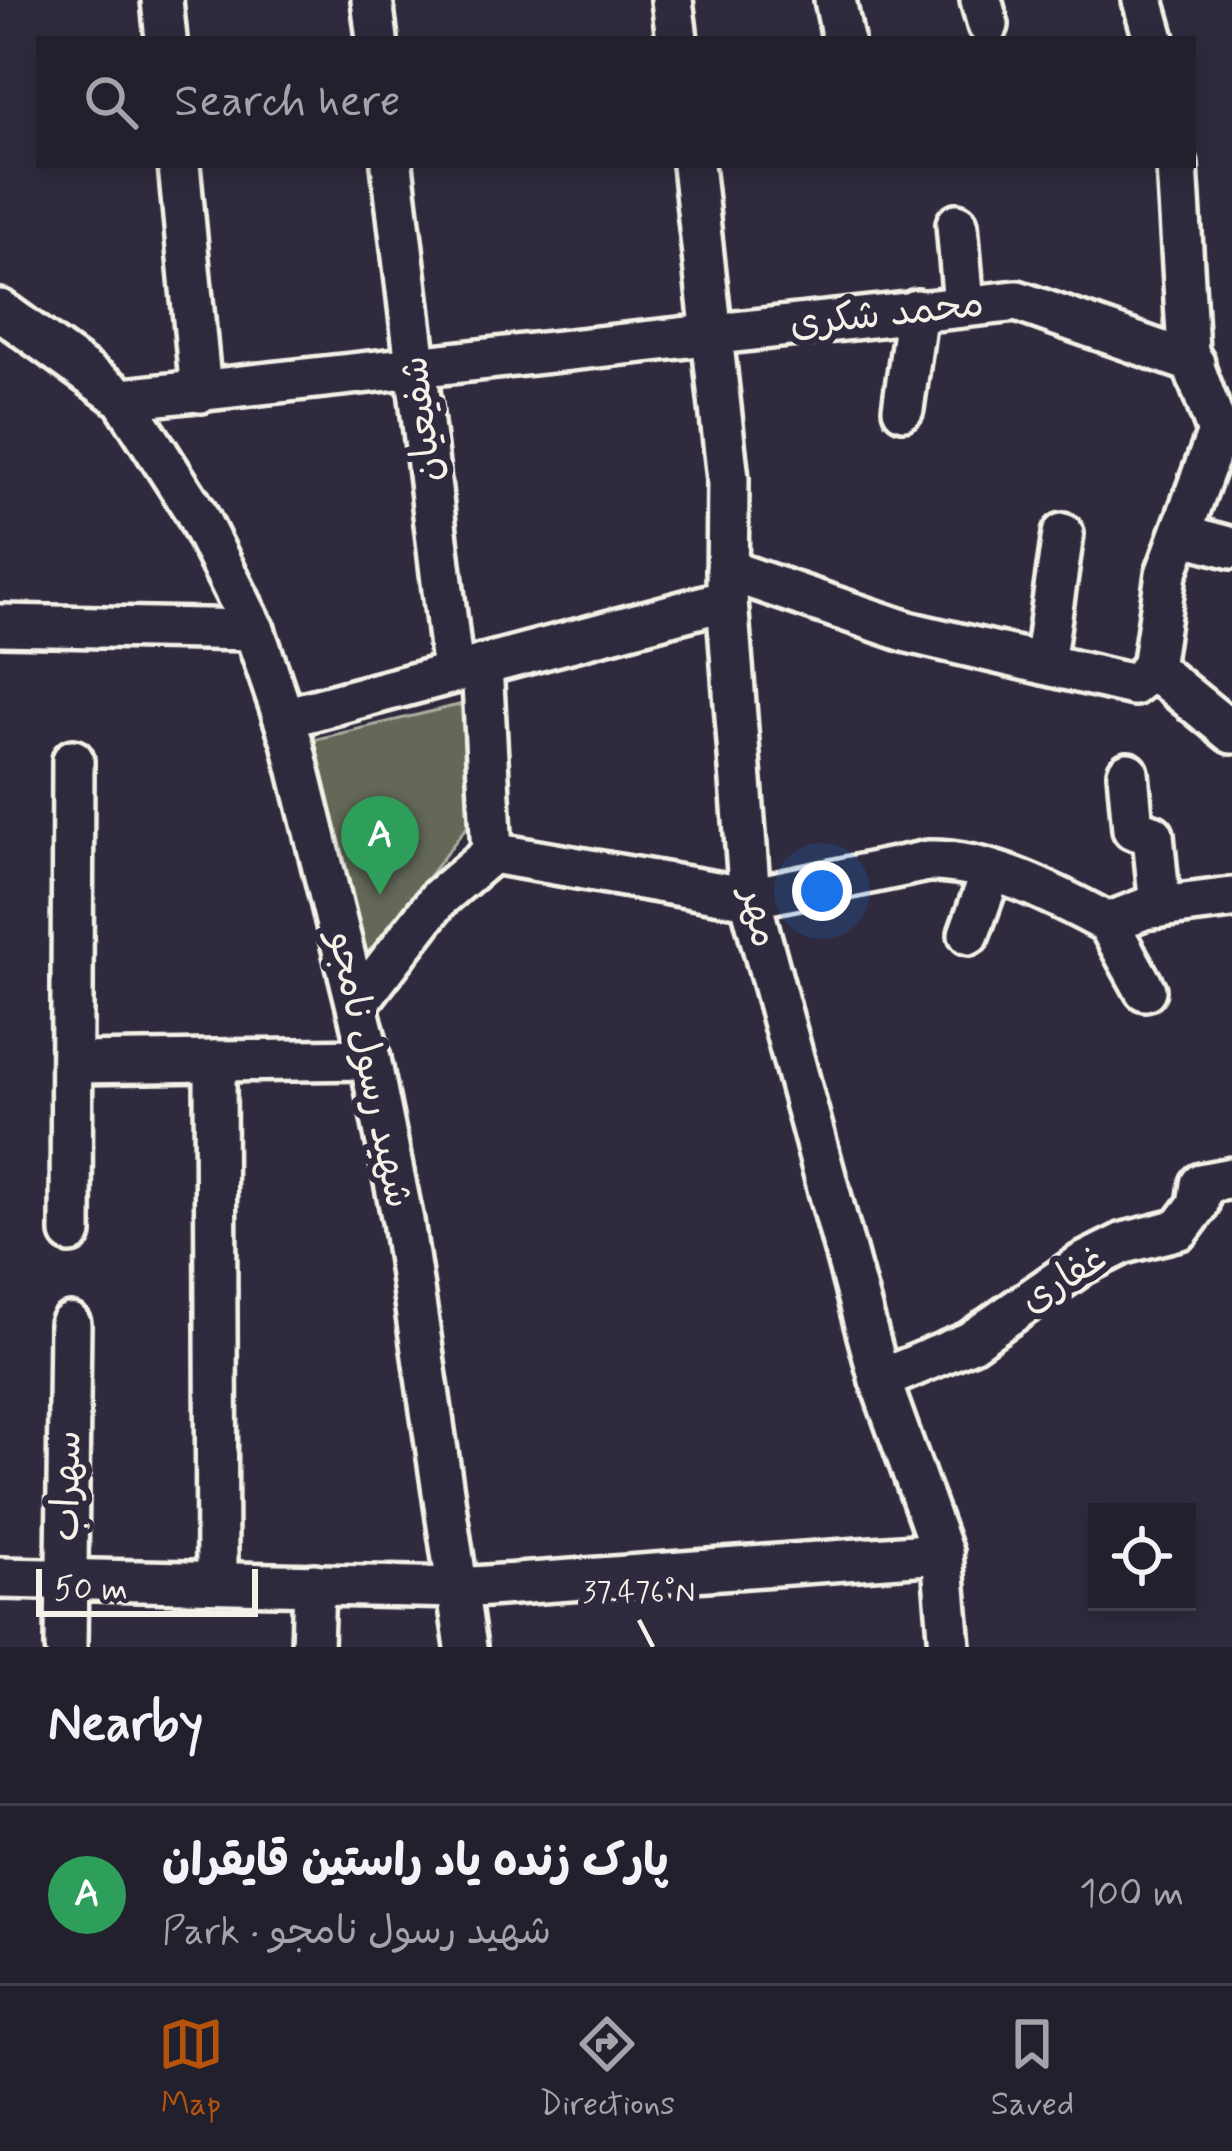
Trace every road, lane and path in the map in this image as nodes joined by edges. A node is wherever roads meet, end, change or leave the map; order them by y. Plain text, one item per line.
1 (162, 0) edge
2 (372, 0) edge
3 (672, 0) edge
4 (835, 0) edge
5 (1146, 0) edge
6 (166, 36) edge
7 (377, 36) edge
8 (677, 36) edge
9 (842, 36) edge
10 (1153, 36) edge
11 (178, 168) edge
12 (392, 168) edge
13 (693, 168) edge
14 (1178, 168) edge
15 (957, 224) dead end
16 (964, 306) junction
17 (0, 310) edge
18 (917, 310) junction
19 (714, 336) junction
20 (1194, 363) junction
21 (417, 369) junction
22 (201, 392) junction
23 (123, 399) junction
24 (903, 409) dead end
25 (1225, 433) edge
26 (1063, 534) dead end
27 (1181, 534) junction
28 (1232, 548) edge
29 (727, 585) junction
30 (0, 626) edge
31 (254, 630) junction
32 (1044, 664) junction
33 (1152, 668) junction
34 (467, 669) junction
35 (284, 718) junction
36 (1232, 733) edge
37 (73, 760) dead end
38 (1128, 773) dead end
39 (492, 853) junction
40 (991, 873) junction
41 (750, 898) junction
42 (1232, 898) edge
43 (1160, 907) junction
44 (1108, 923) junction
45 (969, 934) dead end
46 (1145, 990) dead end
47 (357, 1004) junction
48 (370, 1060) junction
49 (215, 1061) junction
50 (74, 1063) junction
51 (1232, 1178) edge
52 (70, 1233) dead end
53 (70, 1324) dead end
54 (880, 1380) junction
55 (942, 1553) junction
56 (0, 1578) edge
57 (67, 1579) junction
58 (217, 1580) junction
59 (314, 1583) junction
60 (460, 1588) junction
61 (66, 1647) edge
62 (313, 1647) edge
63 (466, 1647) edge
64 (950, 1647) edge

1 - 6 street
2 - 7 street
3 - 8 street
4 - 9 street
5 - 10 street
11 - 22 street
12 - 21 street, شفیعیان
13 - 19 street, مهر
14 - 20 street
15 - 16 street
16 - 18 street, محمد شکری
16 - 20 street, محمد شکری
17 - 23 street, شهید رسول نامجو
18 - 19 street, محمد شکری
18 - 24 street
19 - 21 street, محمد شکری
19 - 29 street, مهر
20 - 25 street
21 - 22 street, محمد شکری
21 - 34 street, شفیعیان
22 - 23 street, محمد شکری
23 - 31 street, شهید رسول نامجو
25 - 27 street
26 - 32 street
27 - 28 street
27 - 33 street
29 - 32 street
29 - 34 street
29 - 41 street, مهر
30 - 31 street
31 - 35 street, شهید رسول نامجو
32 - 33 street
33 - 36 street
34 - 35 street
34 - 39 street, شفیعیان
35 - 47 street, شهید رسول نامجو
37 - 50 street
38 - 43 street
39 - 41 street
39 - 47 street
40 - 41 street
40 - 44 street
40 - 45 street
41 - 54 street, مهر
42 - 43 street
43 - 44 street
44 - 46 street
47 - 48 street, شهید رسول نامجو
48 - 49 street
48 - 60 street, شهید رسول نامجو
49 - 50 street
49 - 58 street
50 - 52 street
51 - 54 street, غفاری
53 - 57 street, سهراب
54 - 55 street, مهر
55 - 60 street
55 - 64 street, مهر
56 - 57 street
57 - 58 street
57 - 61 street, سهراب
58 - 59 street
59 - 60 street
59 - 62 street
60 - 63 street, شهید رسول نامجو

